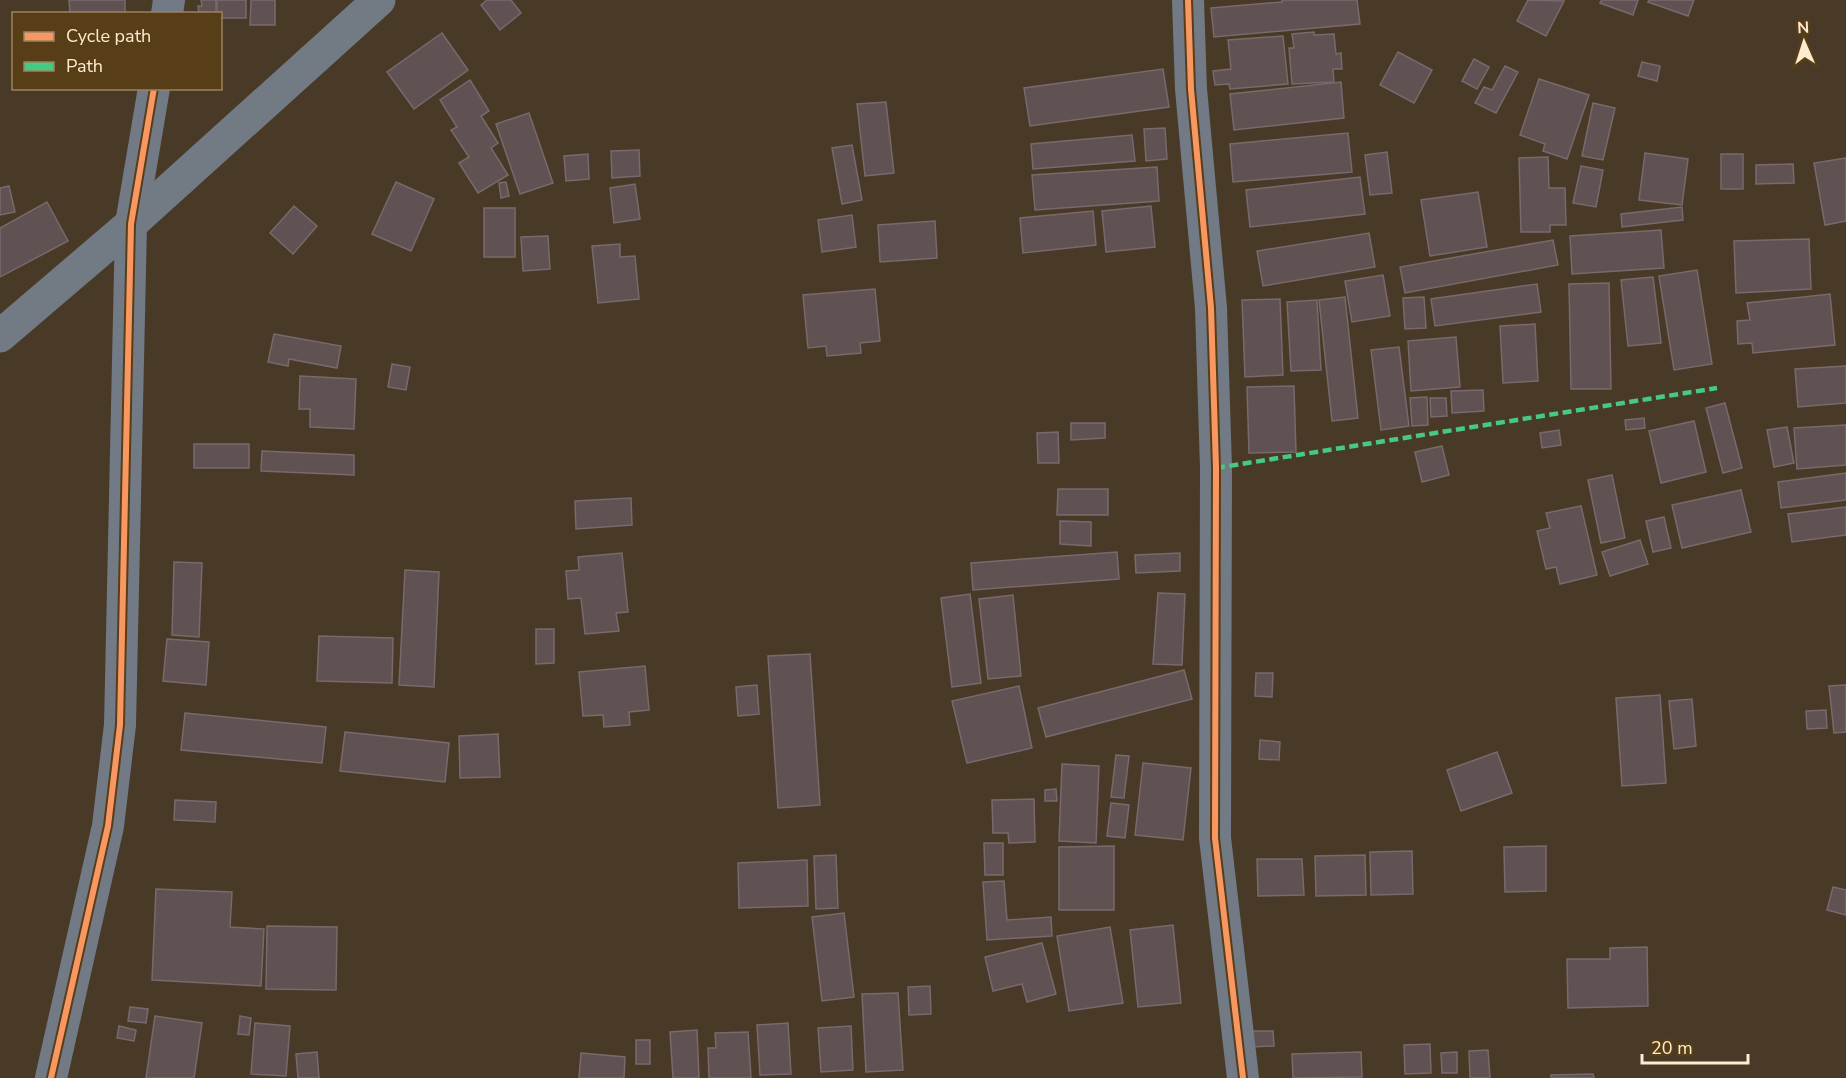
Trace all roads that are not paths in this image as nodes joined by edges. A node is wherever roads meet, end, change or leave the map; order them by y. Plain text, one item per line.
1 (379, 0) edge
2 (1188, 0) edge
3 (154, 90) edge
4 (131, 224) junction
5 (0, 336) edge
6 (51, 1078) edge
7 (1243, 1078) edge

1 - 4 street
2 - 7 street
3 - 4 street
4 - 5 street
4 - 6 street

